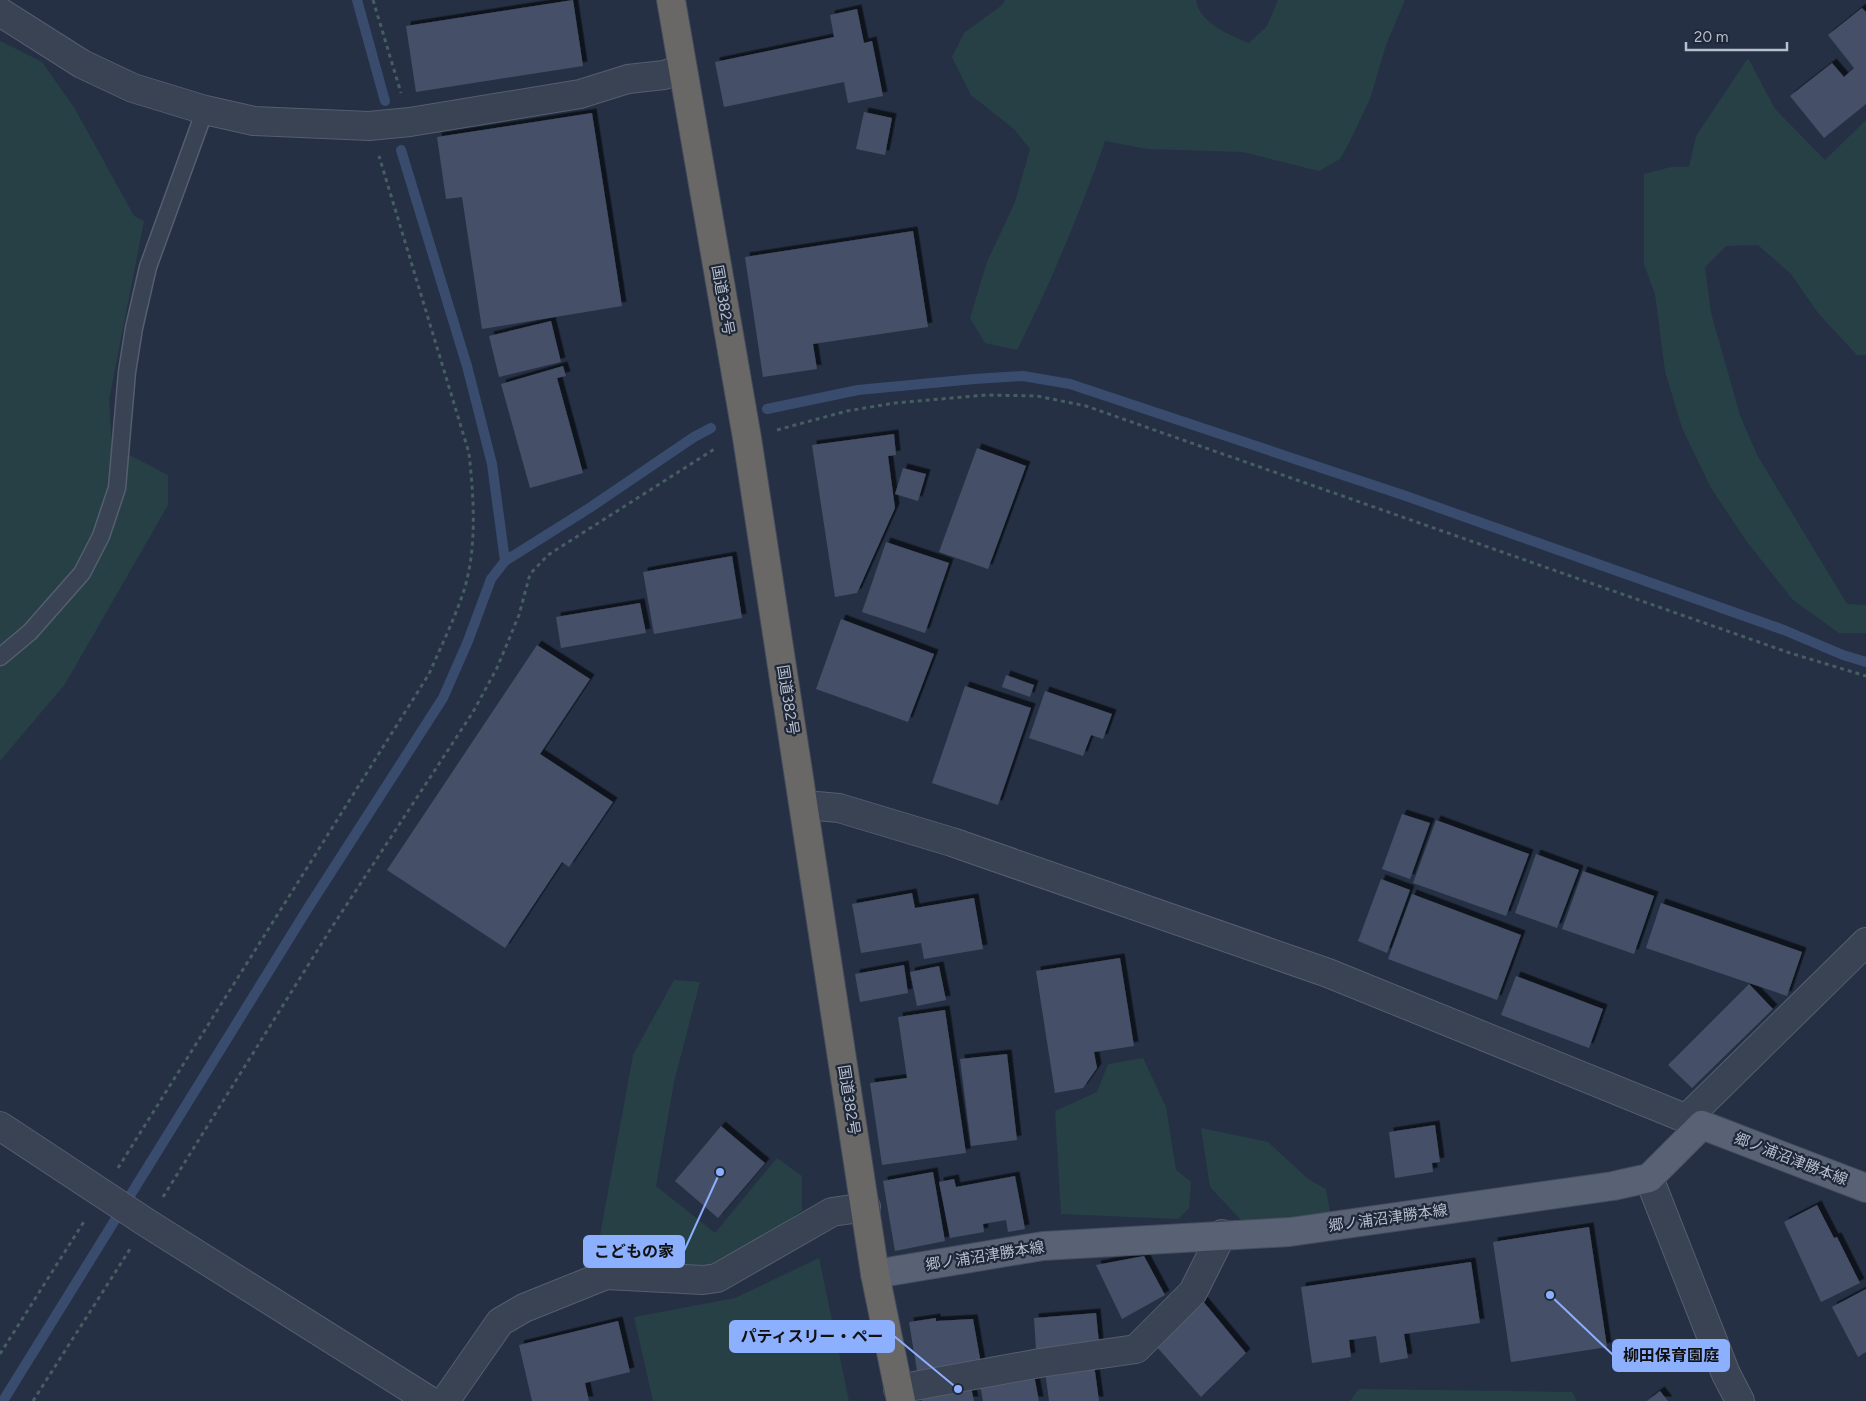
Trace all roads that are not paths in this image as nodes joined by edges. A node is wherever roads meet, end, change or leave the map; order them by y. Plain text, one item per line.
1 (671, 0) edge
2 (0, 12) edge
3 (682, 69) junction
4 (205, 110) junction
5 (0, 657) edge
6 (805, 804) junction
7 (1866, 942) edge
8 (1694, 1121) junction
9 (0, 1126) edge
10 (1649, 1178) junction
11 (1866, 1188) edge
12 (866, 1206) junction
13 (1222, 1234) junction
14 (875, 1274) junction
15 (899, 1395) edge
16 (430, 1401) edge
17 (445, 1401) edge
18 (1740, 1401) edge

1 - 3 highway, 国道382号
2 - 4 street
3 - 4 street
3 - 6 highway, 国道382号
4 - 5 lane
6 - 8 street
6 - 12 highway, 国道382号
7 - 8 street
8 - 10 main road
8 - 11 main road, 郷ノ浦沼津勝本線
9 - 16 street
10 - 13 main road, 郷ノ浦沼津勝本線
10 - 18 street
12 - 14 highway, 国道382号
12 - 17 street
13 - 14 main road, 郷ノ浦沼津勝本線
13 - 15 street
14 - 15 highway, 国道382号

